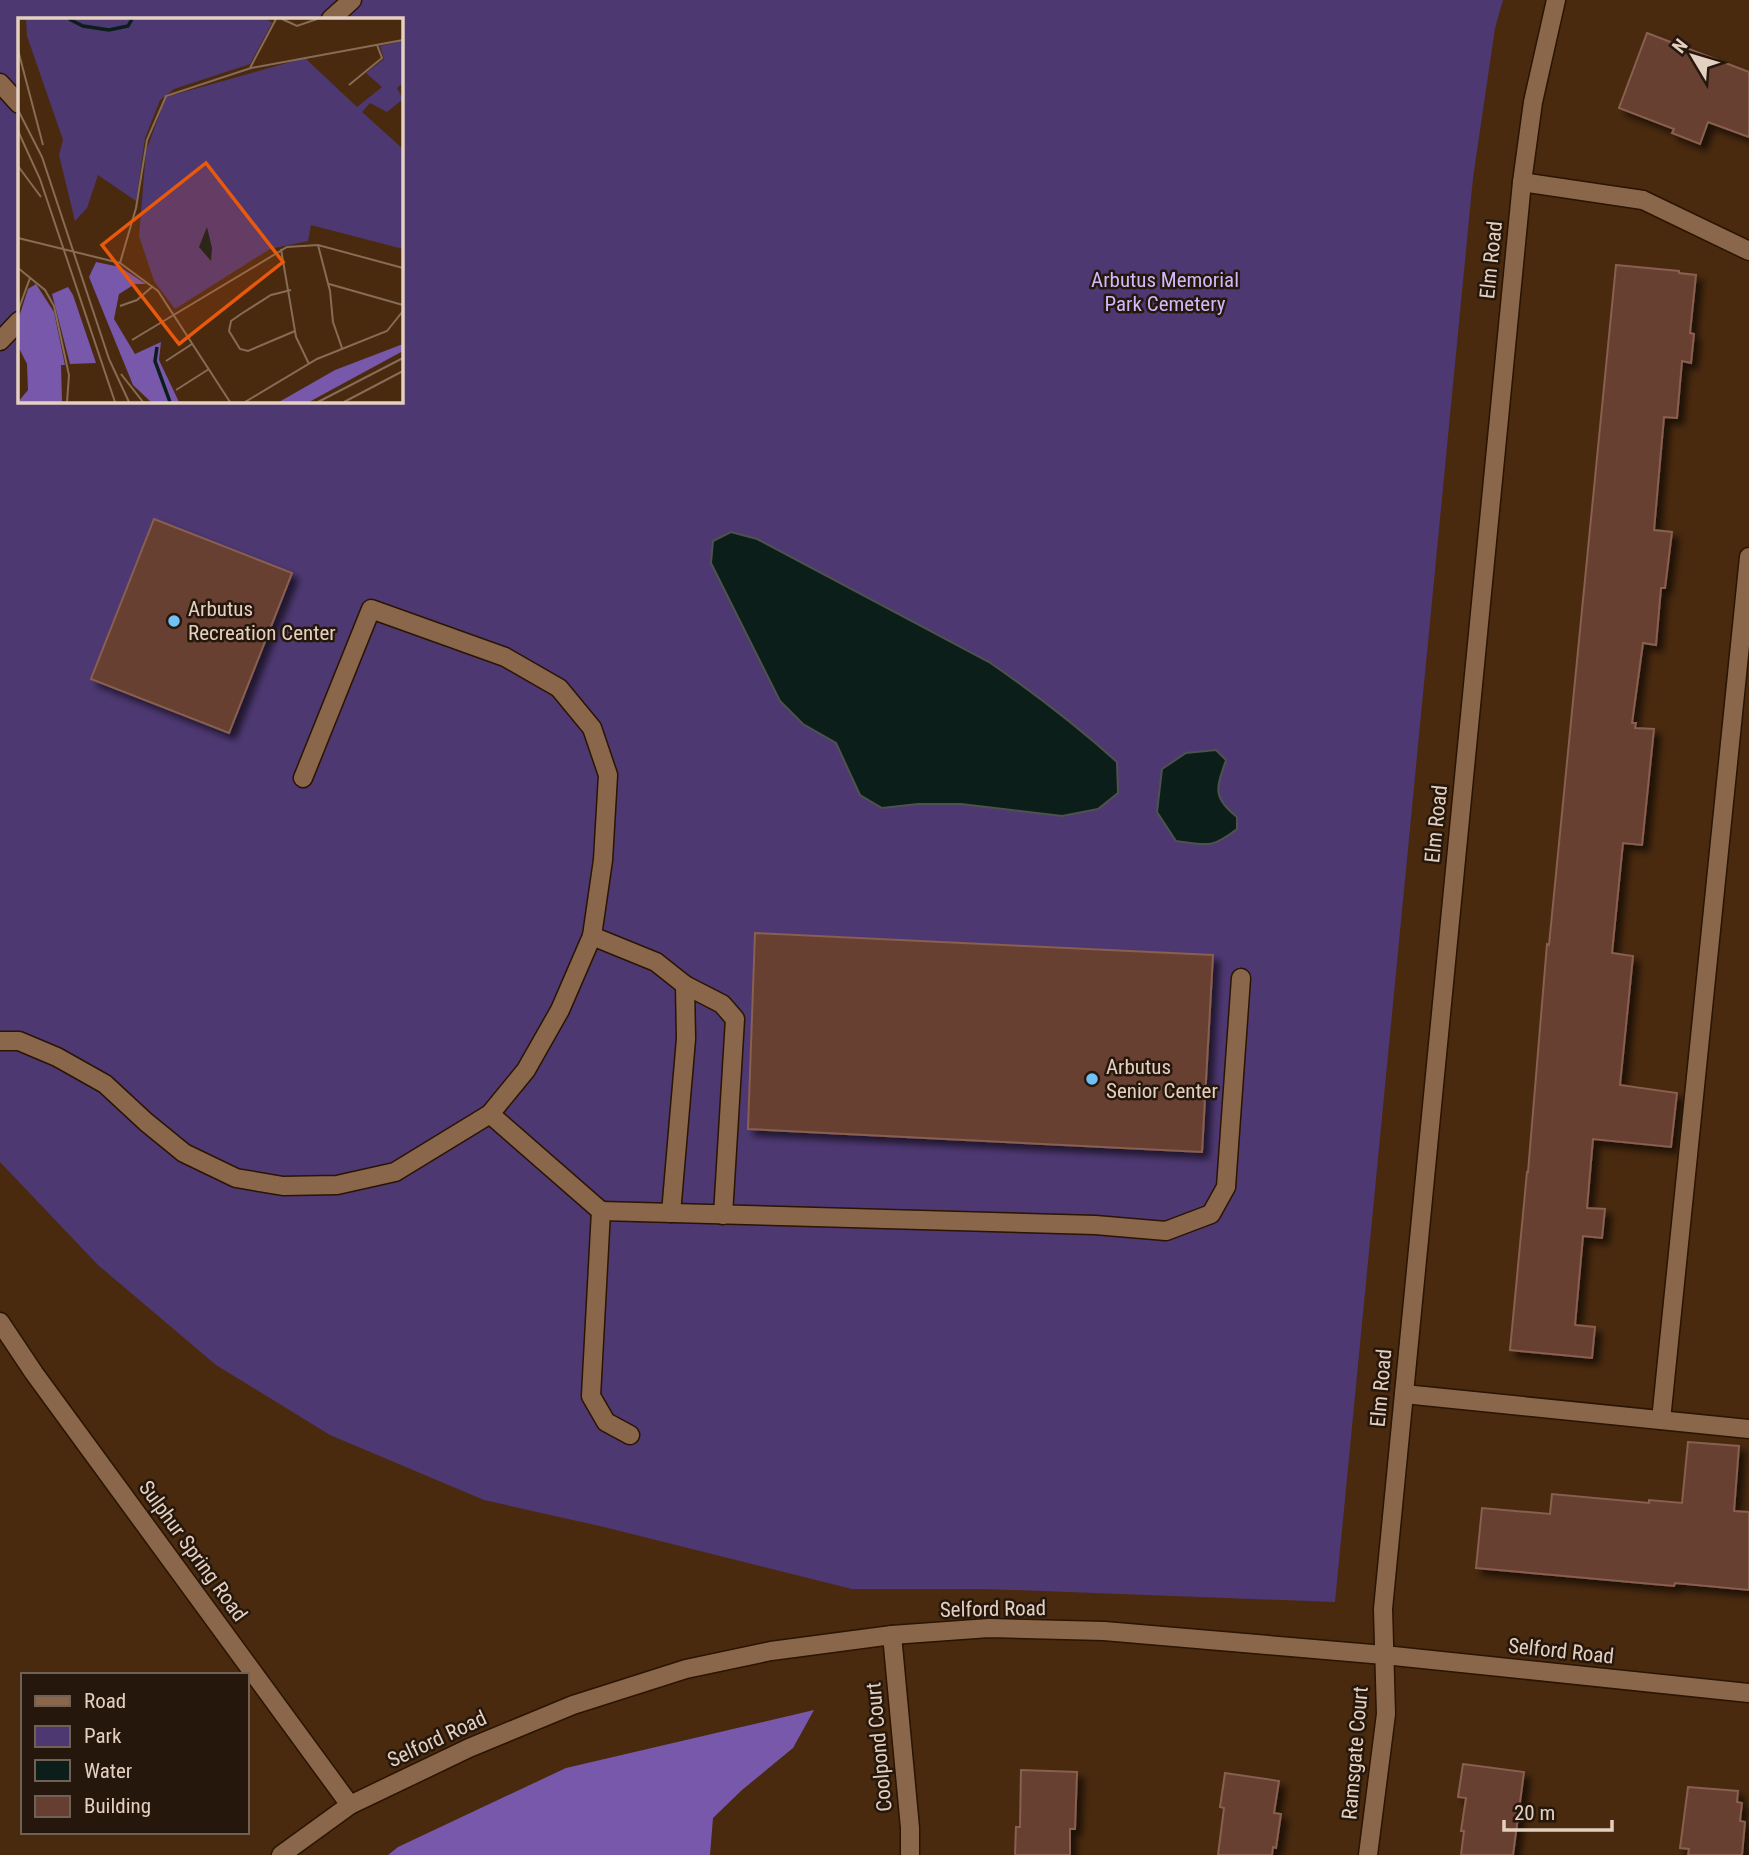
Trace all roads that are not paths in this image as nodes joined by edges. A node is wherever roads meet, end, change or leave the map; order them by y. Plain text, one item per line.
1 (352, 0) edge
2 (1556, 0) edge
3 (332, 18) edge
4 (0, 83) edge
5 (18, 103) edge
6 (1522, 182) junction
7 (1749, 251) edge
8 (18, 322) edge
9 (0, 341) edge
10 (1749, 557) edge
11 (303, 778) dead end
12 (592, 936) junction
13 (1241, 978) dead end
14 (685, 985) junction
15 (0, 1041) edge
16 (490, 1114) junction
17 (601, 1211) junction
18 (671, 1213) junction
19 (723, 1215) junction
20 (0, 1322) edge
21 (1404, 1394) junction
22 (1661, 1420) junction
23 (1749, 1429) edge
24 (630, 1435) dead end
25 (892, 1635) junction
26 (1384, 1656) junction
27 (1749, 1693) edge
28 (350, 1805) junction
29 (281, 1855) edge
30 (910, 1855) edge
31 (1368, 1855) edge

1 - 3 street
2 - 6 street, Elm Road
4 - 5 street
6 - 7 street
6 - 21 street, Elm Road
8 - 9 street
10 - 22 street
11 - 12 street
12 - 14 street
12 - 16 street
13 - 19 street
14 - 18 street
14 - 19 street
15 - 16 street
16 - 17 street
17 - 18 street
17 - 24 street
18 - 19 street
20 - 28 street, Sulphur Spring Road
21 - 22 street
21 - 26 street, Elm Road
22 - 23 street
25 - 26 street, Selford Road
25 - 28 street, Selford Road
25 - 30 street, Coolpond Court
26 - 27 street, Selford Road
26 - 31 street, Ramsgate Court
28 - 29 street, Selford Road

